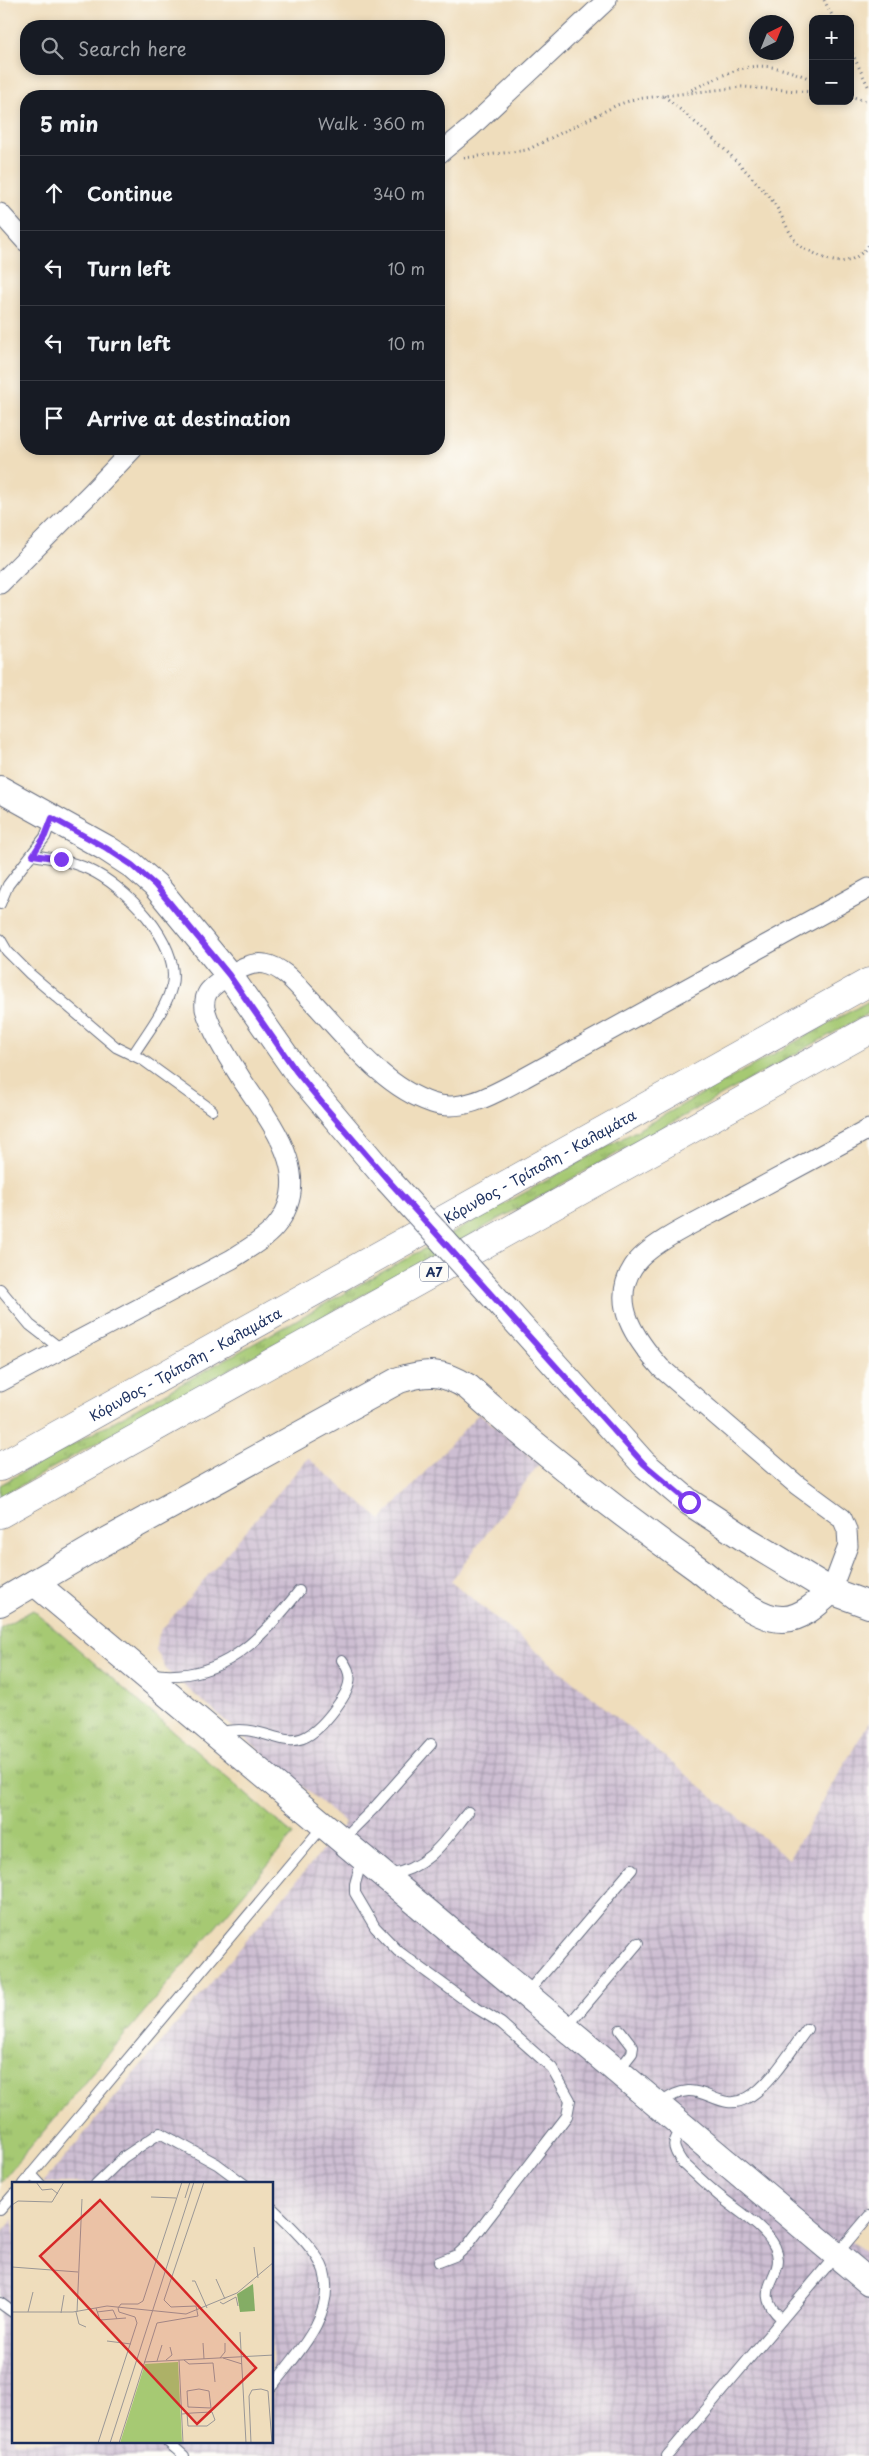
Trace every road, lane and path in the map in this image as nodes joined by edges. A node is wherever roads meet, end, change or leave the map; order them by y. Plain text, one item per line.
1 (607, 0) edge
2 (824, 0) edge
3 (832, 15) edge
4 (854, 57) edge
5 (809, 78) edge
6 (869, 88) edge
7 (809, 92) edge
8 (684, 93) junction
9 (664, 96) junction
10 (854, 97) edge
11 (869, 102) edge
12 (445, 149) edge
13 (457, 158) dead end
14 (0, 213) edge
15 (20, 235) edge
16 (869, 245) edge
17 (127, 455) edge
18 (0, 584) edge
19 (0, 789) edge
20 (52, 818) junction
21 (33, 855) junction
22 (869, 888) edge
23 (0, 904) edge
24 (0, 939) edge
25 (229, 975) junction
26 (869, 982) edge
27 (869, 1030) edge
28 (133, 1054) junction
29 (212, 1110) dead end
30 (869, 1129) edge
31 (0, 1289) edge
32 (61, 1349) junction
33 (0, 1382) edge
34 (0, 1467) edge
35 (0, 1514) edge
36 (35, 1583) junction
37 (299, 1591) dead end
38 (830, 1591) junction
39 (0, 1603) edge
40 (869, 1605) edge
41 (342, 1660) dead end
42 (142, 1673) junction
43 (214, 1734) junction
44 (432, 1744) dead end
45 (468, 1812) dead end
46 (333, 1832) junction
47 (362, 1858) junction
48 (632, 1869) dead end
49 (384, 1876) junction
50 (638, 1944) dead end
51 (526, 1994) junction
52 (566, 2028) junction
53 (807, 2029) dead end
54 (620, 2030) dead end
55 (618, 2071) junction
56 (658, 2105) junction
57 (683, 2126) junction
58 (31, 2174) junction
59 (25, 2182) edge
60 (38, 2182) edge
61 (98, 2182) edge
62 (241, 2182) edge
63 (12, 2196) edge
64 (0, 2210) edge
65 (274, 2210) edge
66 (869, 2216) edge
67 (836, 2255) junction
68 (439, 2262) dead end
69 (869, 2282) edge
70 (0, 2302) edge
71 (12, 2311) edge
72 (782, 2319) junction
73 (274, 2383) edge
74 (170, 2444) edge
75 (184, 2456) edge
76 (667, 2456) edge

1 - 12 street
2 - 3 path
4 - 6 path
5 - 8 path
7 - 8 path
8 - 9 path
9 - 13 path
9 - 16 path
10 - 11 path
14 - 15 street
17 - 18 street
19 - 20 street
20 - 21 lane
20 - 25 street
21 - 23 lane
21 - 28 lane
22 - 25 street
24 - 28 lane
25 - 32 street
25 - 38 street, bridge
26 - 34 highway, Κόρινθος - Τρίπολη - Καλαμάτα
27 - 35 highway, Α7
28 - 29 lane
30 - 38 street
31 - 32 lane
32 - 33 street
36 - 38 street
36 - 39 street
36 - 42 street
37 - 42 lane
38 - 40 street
41 - 43 lane
42 - 43 street
43 - 46 street
44 - 46 lane
45 - 49 lane
46 - 47 street
46 - 58 lane
47 - 49 street
47 - 68 lane
48 - 51 lane
49 - 51 street
50 - 52 lane
51 - 52 street
52 - 55 street
53 - 56 lane
54 - 55 lane
55 - 56 street
56 - 57 street
57 - 67 street
57 - 72 lane
58 - 59 lane
58 - 60 lane
61 - 62 lane
63 - 64 lane
65 - 73 lane
66 - 67 lane
67 - 69 street
67 - 72 lane
70 - 71 lane
72 - 76 lane
74 - 75 lane

